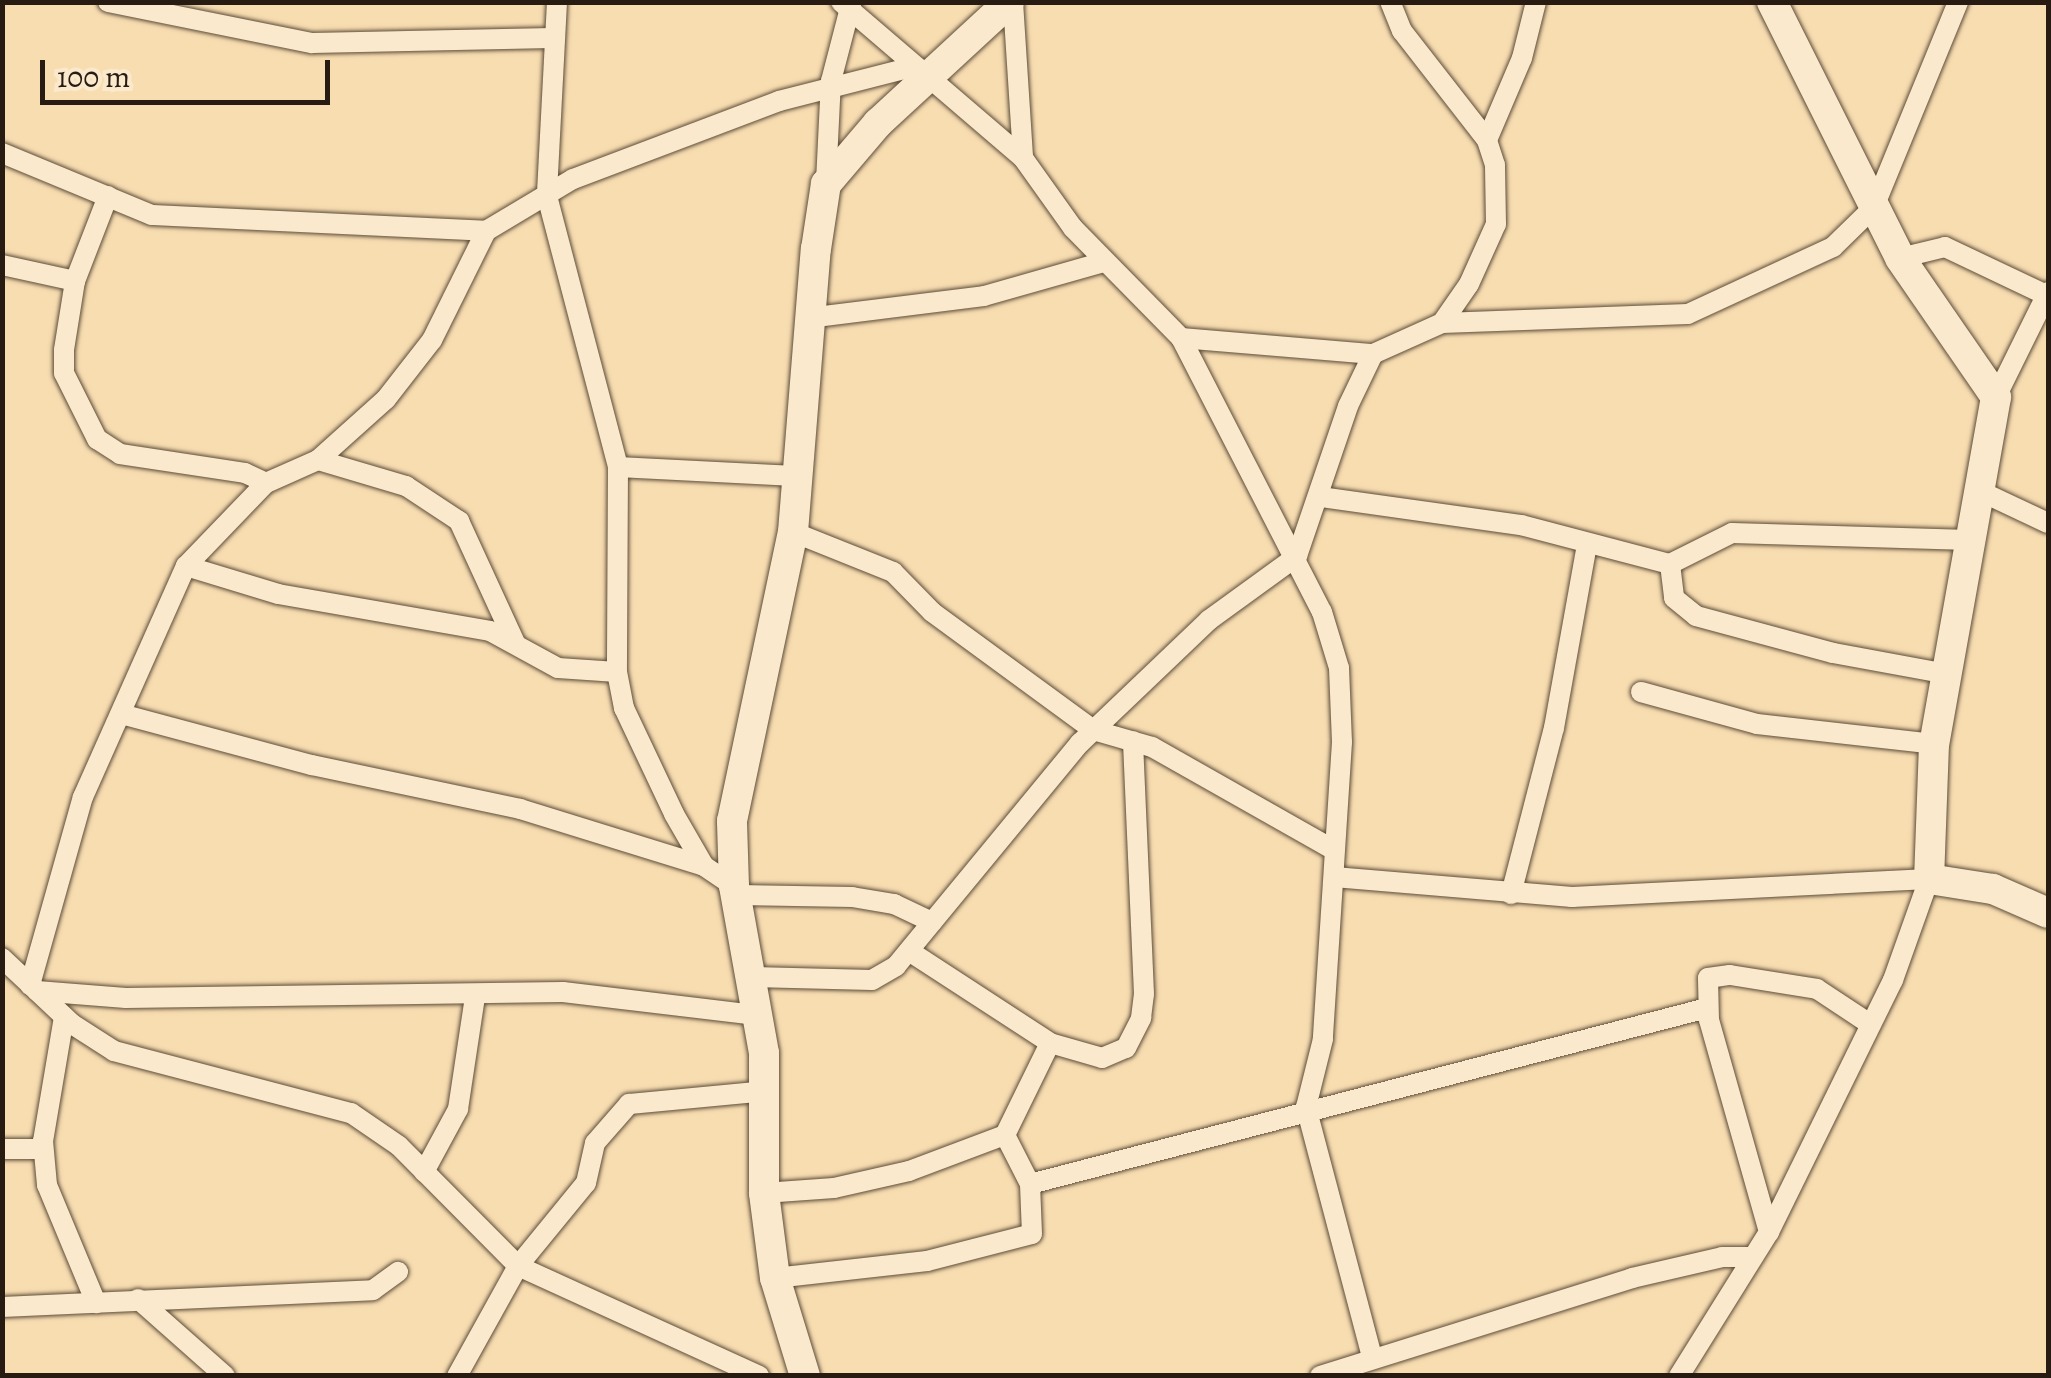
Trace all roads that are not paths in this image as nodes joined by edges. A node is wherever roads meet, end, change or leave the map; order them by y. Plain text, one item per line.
1 (108, 2) edge
2 (556, 2) edge
3 (1011, 2) edge
4 (1390, 2) edge
5 (1536, 2) edge
6 (1772, 2) edge
7 (1958, 2) edge
8 (847, 6) edge
9 (170, 10) edge
10 (552, 38) junction
11 (918, 73) junction
12 (831, 92) junction
13 (1487, 140) junction
14 (2, 153) edge
15 (1023, 158) junction
16 (826, 184) junction
17 (108, 196) junction
18 (547, 196) junction
19 (1874, 207) junction
20 (486, 230) junction
21 (1900, 258) junction
22 (1103, 262) junction
23 (2, 265) edge
24 (75, 282) junction
25 (2048, 295) edge
26 (808, 318) junction
27 (1442, 323) junction
28 (1181, 338) junction
29 (1372, 354) junction
30 (1996, 397) junction
31 (318, 460) junction
32 (618, 468) junction
33 (795, 476) junction
34 (266, 483) junction
35 (1982, 492) junction
36 (1321, 496) junction
37 (2048, 523) edge
38 (794, 532) junction
39 (1970, 540) junction
40 (1587, 545) junction
41 (1297, 556) junction
42 (1670, 564) junction
43 (186, 566) junction
44 (516, 643) junction
45 (617, 672) junction
46 (1947, 674) junction
47 (1641, 692) dead end
48 (120, 714) junction
49 (1093, 730) junction
50 (1134, 740) junction
51 (1934, 744) junction
52 (1332, 850) junction
53 (704, 866) junction
54 (1334, 877) junction
55 (1928, 879) junction
56 (736, 890) junction
57 (1511, 894) junction
58 (2048, 912) edge
59 (932, 922) junction
60 (910, 952) junction
61 (2, 958) edge
62 (754, 976) junction
63 (34, 988) junction
64 (475, 996) junction
65 (1707, 1008) junction
66 (757, 1015) junction
67 (64, 1017) junction
68 (1868, 1022) junction
69 (1050, 1043) junction
70 (767, 1091) junction
71 (1306, 1107) junction
72 (1005, 1134) junction
73 (43, 1148) junction
74 (2, 1149) edge
75 (424, 1172) junction
76 (1030, 1184) junction
77 (764, 1192) junction
78 (1769, 1232) junction
79 (1753, 1257) junction
80 (518, 1266) junction
81 (398, 1272) dead end
82 (774, 1278) junction
83 (138, 1299) junction
84 (96, 1303) junction
85 (2, 1307) edge
86 (1372, 1356) junction
87 (1330, 1374) edge
88 (225, 1376) edge
89 (456, 1376) edge
90 (759, 1376) edge
91 (805, 1376) edge
92 (1679, 1376) edge

1 - 9 street
2 - 10 street
3 - 11 street
3 - 15 street
4 - 13 street
5 - 13 street
6 - 19 street
7 - 19 street
8 - 11 street
8 - 12 street
9 - 10 street
10 - 18 street
11 - 12 street
11 - 15 street
11 - 16 street
12 - 16 street
12 - 18 street
13 - 27 street
14 - 17 street
15 - 22 street
16 - 26 street
17 - 20 street
17 - 24 street
18 - 20 street
18 - 32 street
19 - 21 street
19 - 27 street
20 - 31 street
21 - 25 street
21 - 30 street
22 - 26 street
22 - 28 street
23 - 24 street
24 - 34 street
25 - 30 street
26 - 33 street
27 - 29 street
28 - 29 street
28 - 41 street
29 - 36 street
30 - 35 street
31 - 34 street
31 - 44 street
32 - 33 street
32 - 45 street
33 - 38 street
34 - 43 street
35 - 37 street
35 - 39 street
36 - 40 street
36 - 41 street
38 - 49 street
38 - 56 street
39 - 42 street
39 - 46 street
40 - 42 street
40 - 57 street
41 - 49 street
41 - 52 street
42 - 46 street
43 - 44 street
43 - 48 street
44 - 45 street
45 - 53 street
46 - 51 street
47 - 51 street
48 - 53 street
48 - 63 street
49 - 50 street
49 - 59 street
50 - 52 street
50 - 69 street
51 - 55 street
52 - 54 street
53 - 56 street
54 - 57 street
54 - 71 street
55 - 57 street
55 - 58 street
55 - 68 street
56 - 59 street
56 - 62 street
59 - 60 street
60 - 62 street
60 - 69 street
61 - 63 street
62 - 66 street
63 - 64 street
63 - 67 street
64 - 66 street
64 - 75 street
65 - 68 street
65 - 71 street
65 - 78 street
66 - 70 street
67 - 73 street
67 - 75 street
68 - 78 street
69 - 72 street
70 - 77 street
70 - 80 street
71 - 76 street
71 - 86 street
72 - 76 street
72 - 77 street
73 - 74 street
73 - 84 street
75 - 80 street
76 - 82 street
77 - 82 street
78 - 79 street
79 - 86 street
79 - 92 street
80 - 89 street
80 - 90 street
81 - 83 street
82 - 91 street
83 - 84 street
83 - 88 street
84 - 85 street
86 - 87 street

